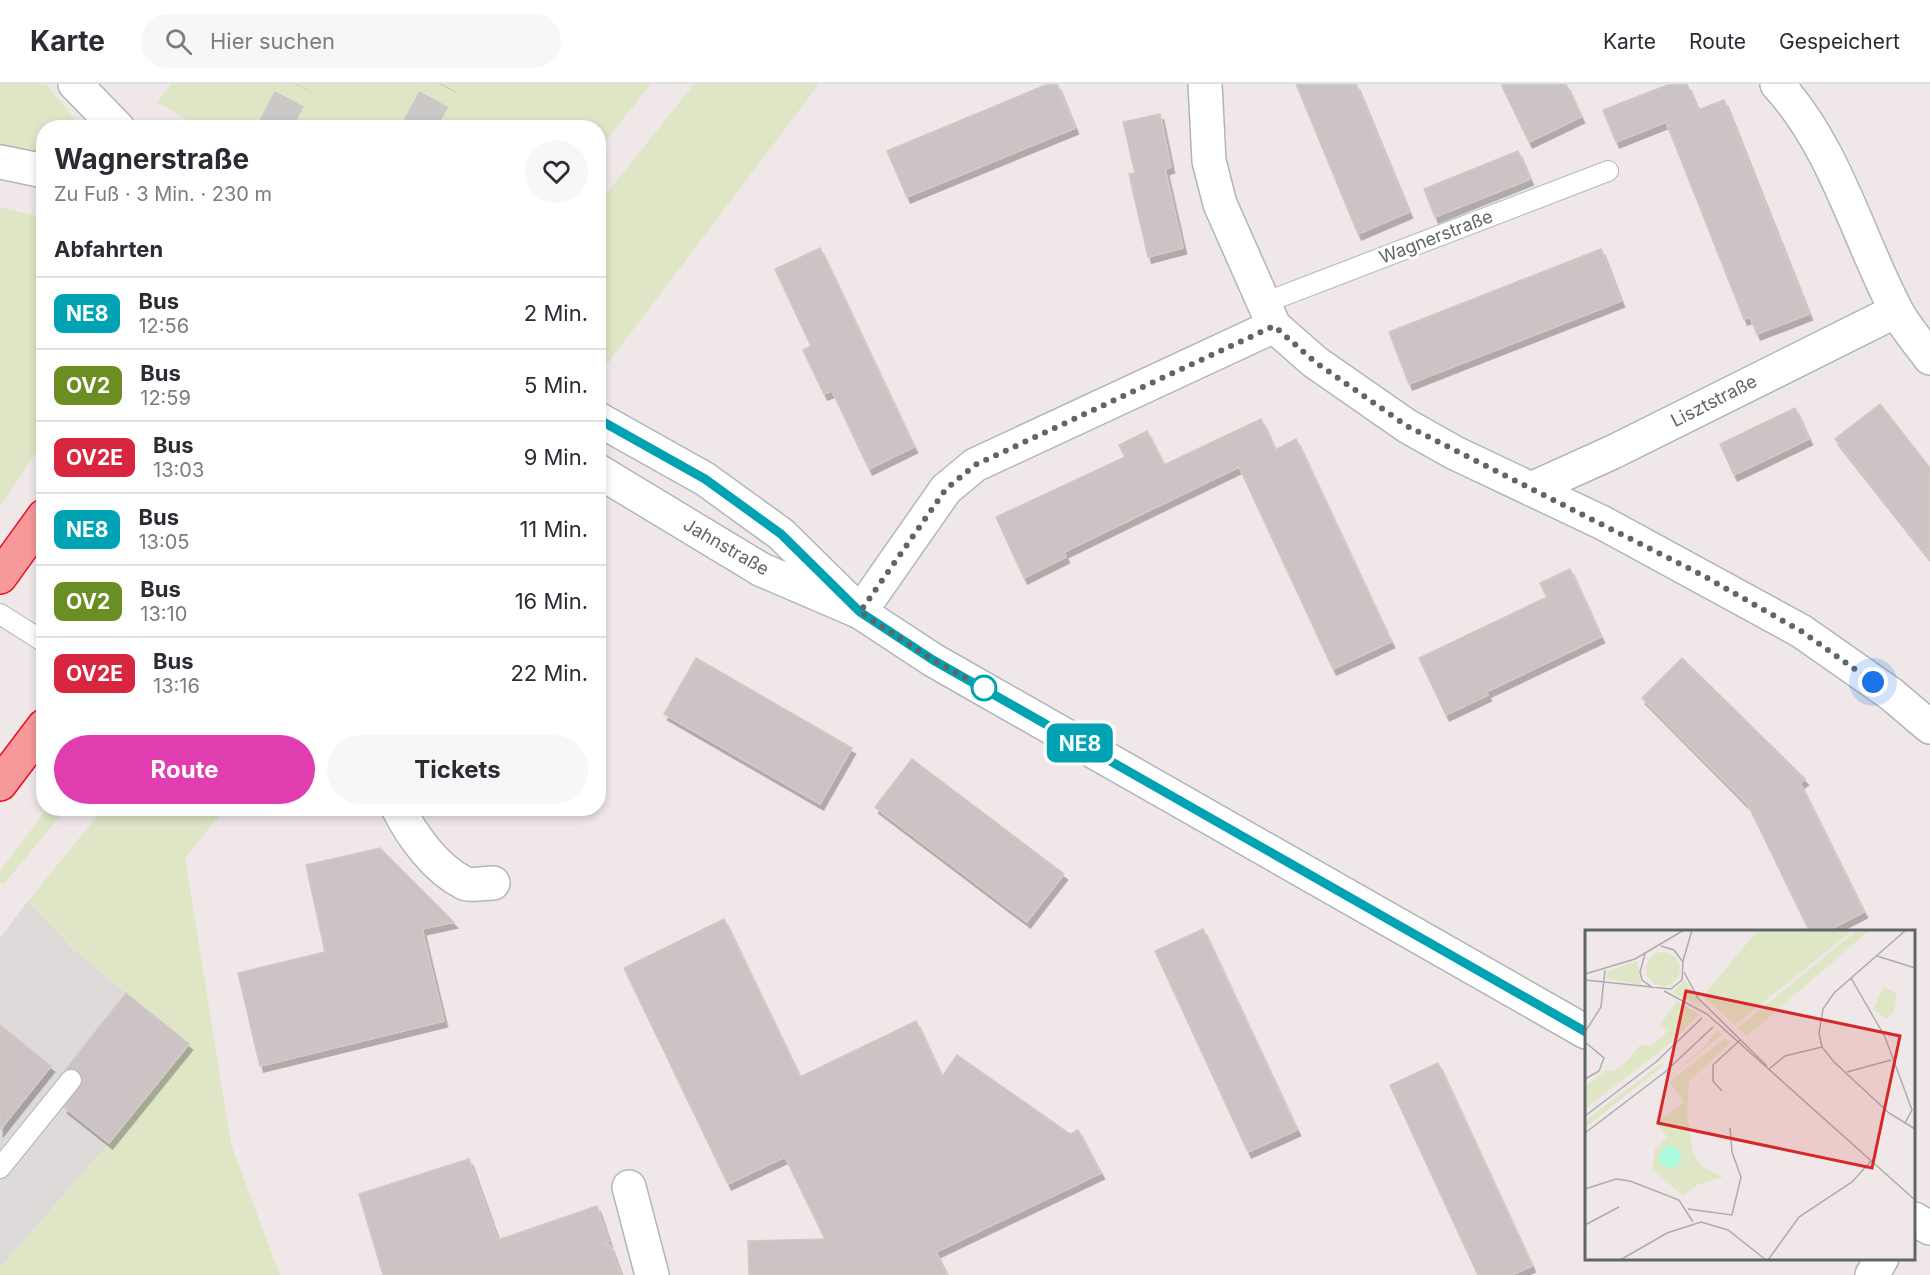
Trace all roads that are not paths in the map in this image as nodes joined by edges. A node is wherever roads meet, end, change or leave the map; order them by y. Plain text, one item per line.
1 (75, 84) edge
2 (1205, 84) edge
3 (1776, 84) edge
4 (110, 120) edge
5 (0, 162) edge
6 (36, 169) edge
7 (1608, 171) dead end
8 (1896, 311) junction
9 (1269, 314) junction
10 (1930, 358) edge
11 (606, 423) edge
12 (606, 476) edge
13 (1531, 489) junction
14 (36, 527) edge
15 (0, 577) edge
16 (860, 612) junction
17 (0, 614) edge
18 (36, 637) edge
19 (1930, 727) edge
20 (36, 737) edge
21 (0, 784) edge
22 (403, 816) edge
23 (493, 883) dead end
24 (1585, 1031) edge
25 (71, 1080) dead end
26 (0, 1168) edge
27 (629, 1187) dead end
28 (1915, 1220) edge
29 (1930, 1228) edge
30 (1881, 1260) edge
31 (652, 1275) edge
32 (1872, 1275) edge

1 - 4 street
2 - 9 street
3 - 8 street
5 - 6 street
7 - 9 lane, Wagnerstraße
8 - 10 street
8 - 13 street, Lisztstraße
9 - 13 street
9 - 16 street, Wagnerstraße
11 - 16 street, Jahnstraße
12 - 16 street, Jahnstraße
13 - 19 street
14 - 15 highway
16 - 24 street, Jahnstraße
17 - 18 lane
20 - 21 highway
22 - 23 street
25 - 26 lane
27 - 31 street
28 - 29 street
30 - 32 street

